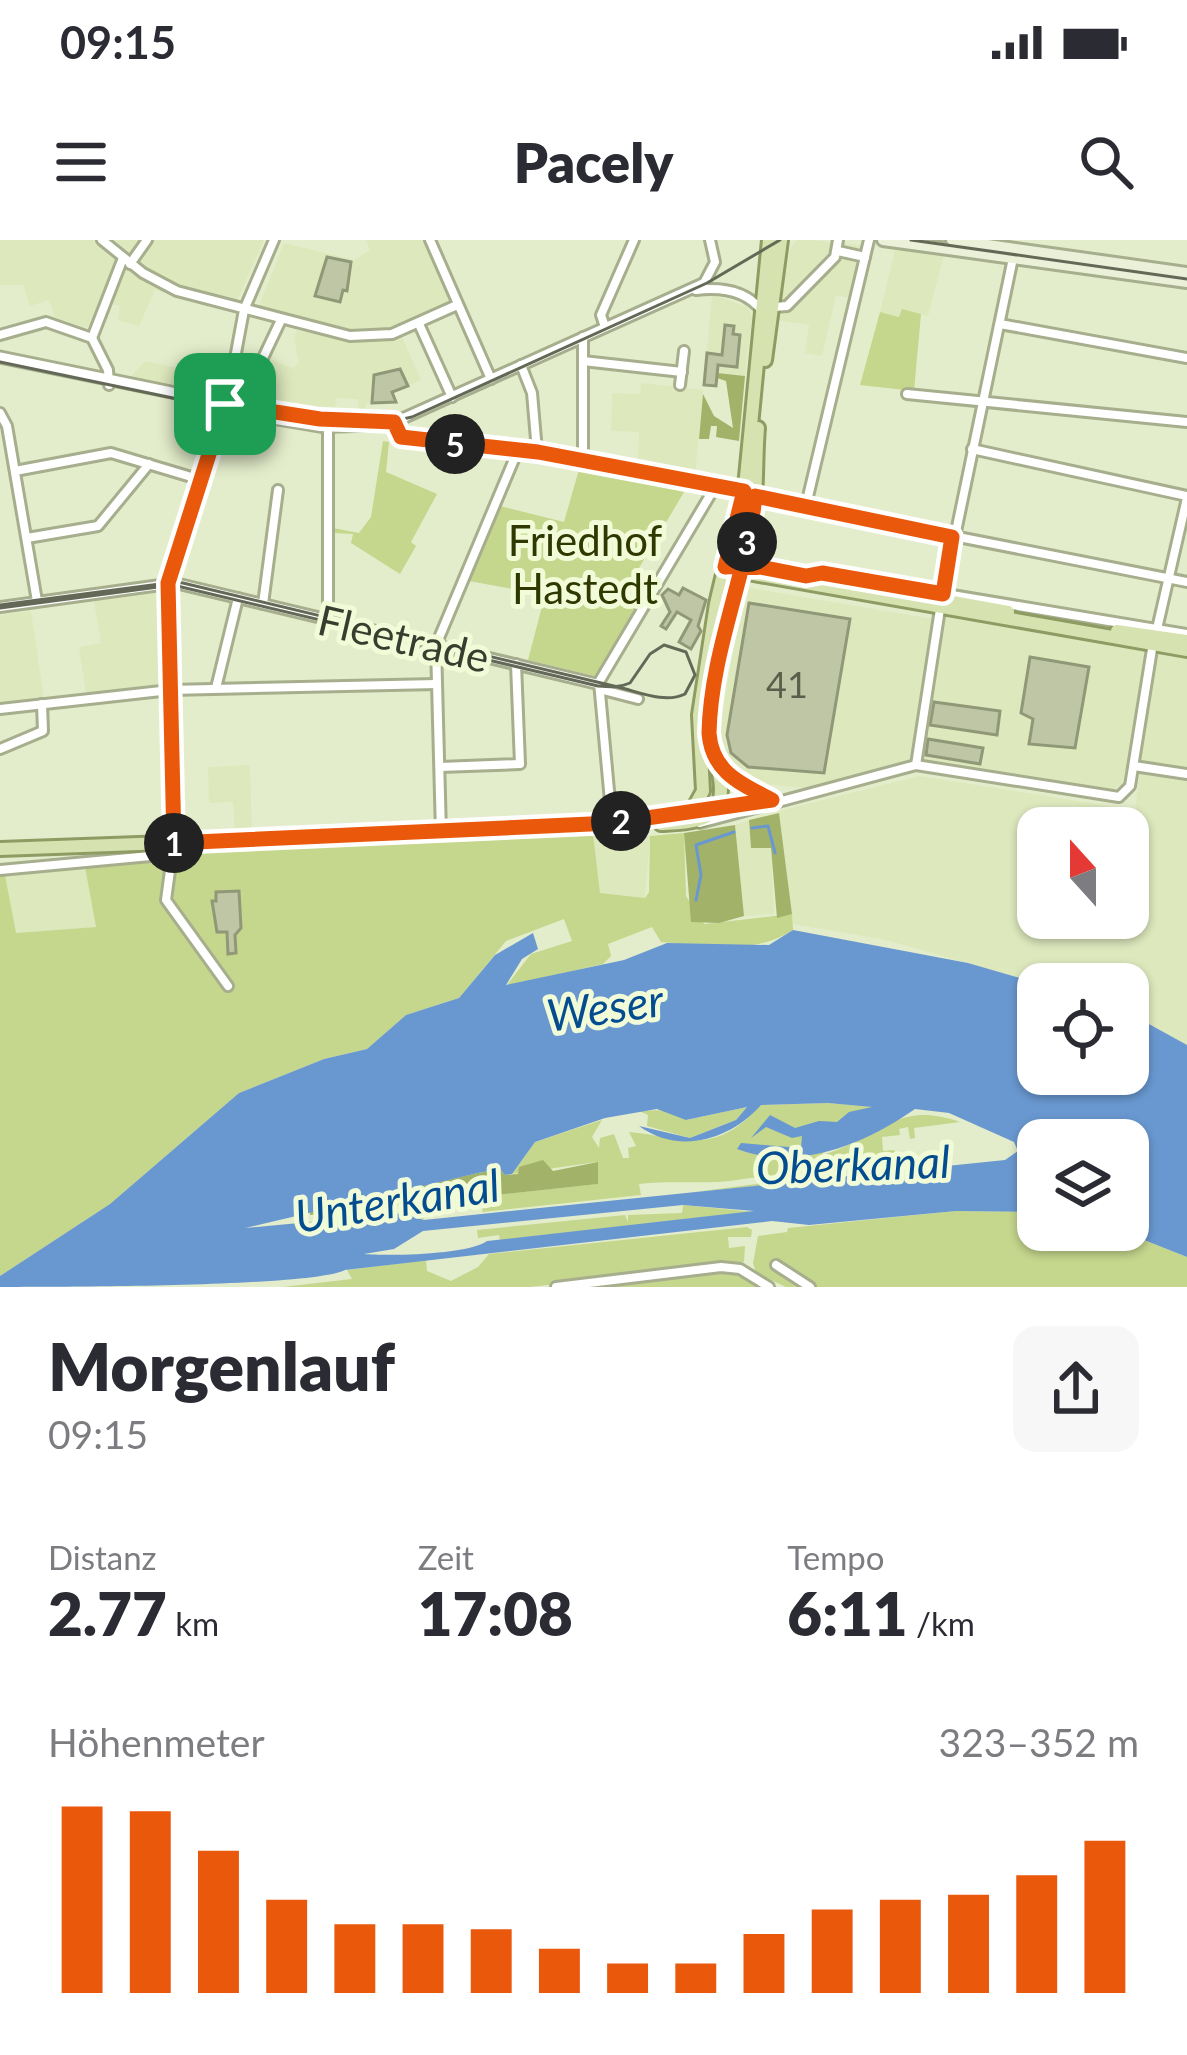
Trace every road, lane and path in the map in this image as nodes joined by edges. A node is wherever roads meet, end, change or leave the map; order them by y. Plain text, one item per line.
1 (102, 240) edge
2 (147, 240) edge
3 (274, 240) edge
4 (430, 240) edge
5 (634, 240) edge
6 (710, 240) edge
7 (769, 240) edge
8 (781, 240) edge
9 (869, 240) edge
10 (883, 240) edge
11 (952, 240) edge
12 (838, 246) edge
13 (1021, 249) edge
14 (865, 257) junction
15 (127, 261) junction
16 (1187, 278) edge
17 (677, 295) junction
18 (457, 305) junction
19 (766, 309) junction
20 (244, 310) junction
21 (281, 320) junction
22 (419, 324) junction
23 (999, 324) junction
24 (605, 327) junction
25 (0, 335) edge
26 (583, 337) junction
27 (92, 338) junction
28 (684, 351) dead end
29 (1187, 358) edge
30 (0, 360) edge
31 (583, 361) junction
32 (521, 365) junction
33 (682, 372) junction
34 (253, 379) dead end
35 (491, 380) junction
36 (110, 384) junction
37 (680, 385) dead end
38 (907, 394) dead end
39 (452, 397) junction
40 (982, 403) junction
41 (223, 407) junction
42 (0, 413) edge
43 (394, 422) junction
44 (1187, 422) edge
45 (328, 428) junction
46 (518, 449) junction
47 (971, 449) junction
48 (538, 452) junction
49 (583, 460) junction
50 (149, 464) junction
51 (15, 471) junction
52 (198, 479) junction
53 (711, 486) junction
54 (278, 490) dead end
55 (749, 494) junction
56 (1187, 497) edge
57 (806, 505) junction
58 (952, 537) junction
59 (26, 538) junction
60 (745, 549) junction
61 (760, 567) junction
62 (733, 569) junction
63 (806, 576) junction
64 (1166, 578) junction
65 (1187, 582) edge
66 (168, 583) junction
67 (943, 594) junction
68 (238, 598) junction
69 (37, 601) junction
70 (263, 604) junction
71 (0, 607) edge
72 (940, 609) junction
73 (328, 620) junction
74 (1155, 636) junction
75 (1187, 642) edge
76 (436, 645) junction
77 (516, 664) junction
78 (437, 684) junction
79 (598, 684) junction
80 (216, 688) junction
81 (170, 689) junction
82 (638, 699) dead end
83 (42, 704) junction
84 (0, 709) edge
85 (0, 749) edge
86 (916, 765) junction
87 (1133, 766) junction
88 (440, 767) junction
89 (1187, 775) edge
90 (713, 779) junction
91 (793, 798) junction
92 (772, 800) junction
93 (718, 805) junction
94 (735, 815) junction
95 (689, 817) junction
96 (612, 823) junction
97 (442, 832) junction
98 (173, 848) junction
99 (0, 849) edge
100 (0, 870) edge
101 (228, 986) dead end
102 (776, 1265) dead end
103 (556, 1287) edge
104 (769, 1287) edge
105 (810, 1287) edge

1 - 15 street
2 - 15 street
3 - 20 street
4 - 18 street
5 - 24 street
6 - 17 street
7 - 19 main road
8 - 19 main road
9 - 14 street
10 - 13 main road
11 - 13 main road
12 - 14 street
12 - 19 street
13 - 16 main road
13 - 23 street
14 - 57 street
15 - 20 street
15 - 27 street
17 - 19 street
17 - 24 street
18 - 22 street
18 - 35 street
19 - 55 main road
20 - 21 street
20 - 41 street
21 - 22 street
21 - 34 street
22 - 39 street
23 - 29 street
23 - 40 street
24 - 26 street
25 - 27 street
26 - 31 street
26 - 32 street
27 - 36 street
28 - 33 street
30 - 36 street
31 - 33 street
31 - 49 street
32 - 35 street
32 - 48 street
33 - 37 street
35 - 39 street
36 - 41 street
38 - 40 street
39 - 43 street
40 - 44 street
40 - 47 street
41 - 43 street
41 - 45 street
41 - 52 street
42 - 51 street
43 - 45 street
43 - 46 street
45 - 73 street
46 - 48 street
46 - 76 street
47 - 56 street
47 - 58 street
48 - 49 street
49 - 53 street
50 - 51 street
50 - 52 street
50 - 59 street
51 - 59 street
52 - 66 street
53 - 55 street
53 - 79 street
54 - 70 street
55 - 57 street
55 - 60 main road
55 - 62 main road
56 - 64 street
57 - 58 street
58 - 64 street
58 - 67 street
59 - 69 street
60 - 61 main road
60 - 62 main road
61 - 62 main road
61 - 63 main road
62 - 72 main road
62 - 90 main road
62 - 90 main road
63 - 67 street
63 - 74 main road
64 - 65 street
64 - 74 street
66 - 68 street, Fleetrade
66 - 69 street, Fleetrade
66 - 81 street
67 - 74 street
68 - 70 street, Fleetrade
68 - 80 street
69 - 71 street, Fleetrade
70 - 73 street, Fleetrade
72 - 74 main road
72 - 86 street
73 - 76 street, Fleetrade
74 - 75 main road
74 - 87 street
76 - 77 street, Fleetrade
76 - 78 street
77 - 79 street, Fleetrade
77 - 88 street
78 - 80 street
78 - 88 street
79 - 82 street, Fleetrade
79 - 96 street
80 - 81 street
81 - 83 street
81 - 98 street
83 - 84 street
83 - 85 street
86 - 87 street
86 - 91 street
87 - 89 street
88 - 97 street
90 - 92 street
90 - 93 main road
90 - 95 main road
91 - 92 street
91 - 94 street
92 - 93 street
93 - 94 street
93 - 95 main road
94 - 95 street
95 - 96 main road
96 - 97 main road
97 - 98 main road
98 - 99 main road
98 - 100 street
98 - 101 street
102 - 105 street
103 - 104 street

